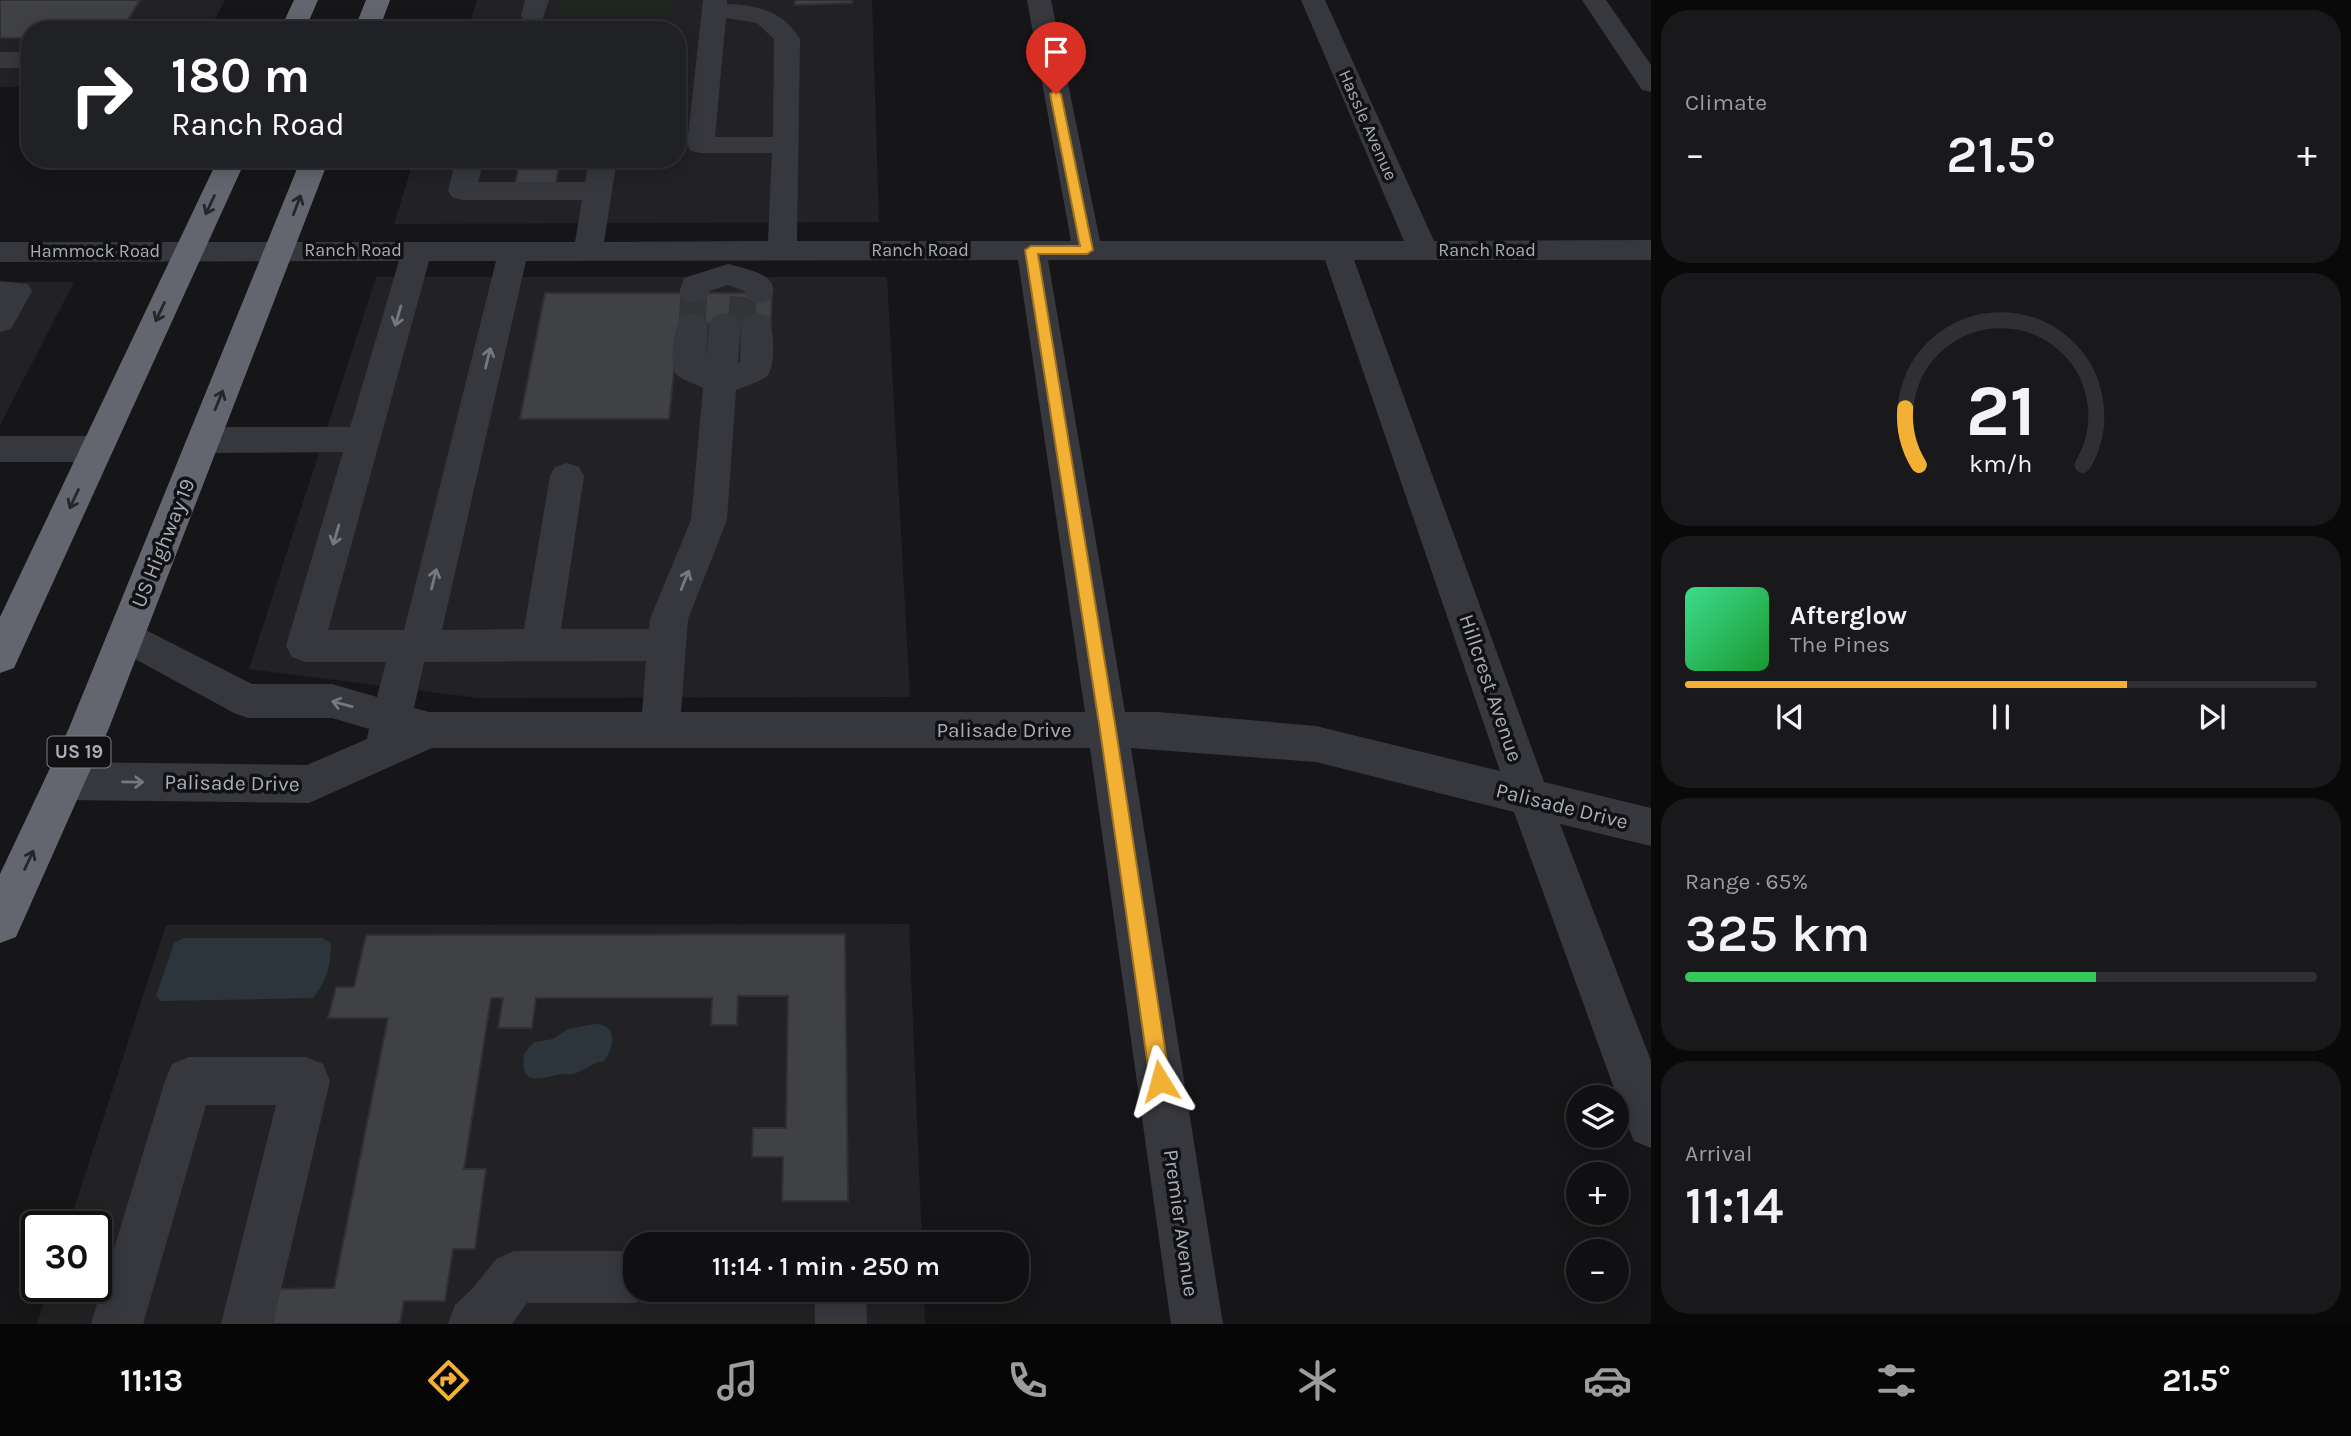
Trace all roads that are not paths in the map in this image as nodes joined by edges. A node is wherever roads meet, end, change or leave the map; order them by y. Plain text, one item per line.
1 (306, 0) edge
2 (378, 0) edge
3 (1039, 0) edge
4 (1313, 0) edge
5 (1594, 0) edge
6 (715, 5) edge
7 (296, 21) edge
8 (370, 21) edge
9 (0, 60) edge
10 (21, 60) edge
11 (1651, 85) edge
12 (786, 145) junction
13 (228, 168) edge
14 (311, 168) edge
15 (468, 168) edge
16 (602, 168) edge
17 (598, 191) junction
18 (189, 250) junction
19 (279, 250) junction
20 (417, 250) junction
21 (514, 250) junction
22 (588, 250) junction
23 (782, 250) junction
24 (1031, 250) junction
25 (1087, 250) junction
26 (1336, 250) junction
27 (1423, 250) junction
28 (1643, 250) edge
29 (0, 252) edge
30 (1651, 277) edge
31 (0, 290) edge
32 (0, 321) edge
33 (721, 383) junction
34 (363, 439) junction
35 (204, 440) junction
36 (0, 449) edge
37 (97, 449) junction
38 (568, 476) dead end
39 (126, 636) junction
40 (414, 645) junction
41 (540, 645) junction
42 (666, 645) junction
43 (0, 656) edge
44 (660, 730) junction
45 (1108, 730) junction
46 (388, 734) junction
47 (65, 781) junction
48 (1530, 799) junction
49 (1651, 827) edge
50 (0, 922) edge
51 (1651, 1124) edge
52 (623, 1277) edge
53 (840, 1302) edge
54 (117, 1324) edge
55 (247, 1324) edge
56 (474, 1324) edge
57 (841, 1324) edge
58 (1196, 1324) edge

1 - 7 highway
2 - 8 highway
3 - 25 street
4 - 27 street, Hassle Avenue
5 - 11 street
6 - 12 street
6 - 12 street
9 - 10 street
12 - 23 street
13 -> 18 highway
19 -> 14 highway, US Highway 19 / US 19
15 - 17 street
16 - 17 street
17 - 22 street
18 - 19 street, Ranch Road
18 - 29 street, Hammock Road
18 -> 37 highway
19 - 20 street, Ranch Road
35 -> 19 highway, US Highway 19 / US 19
20 - 21 street, Ranch Road
20 -> 34 street
21 - 22 street, Ranch Road
40 -> 21 street
22 - 23 street, Ranch Road
23 - 24 street, Ranch Road
24 - 25 street, Ranch Road
24 - 45 street, Premier Avenue
25 - 26 street, Ranch Road
26 - 27 street, Ranch Road
26 - 48 street, Hillcrest Avenue
27 - 28 street, Ranch Road
28 - 30 street
31 - 32 street
33 - 33 street
42 -> 33 street
34 - 35 street
34 -> 40 street
35 - 39 highway, US Highway 19 / US 19
36 - 37 street
37 -> 43 highway
38 - 41 street
46 -> 39 street
39 - 47 highway, US Highway 19 / US 19
40 - 41 street
40 - 46 street
41 - 42 street
42 - 44 street
44 - 45 street, Palisade Drive
44 - 46 street, Palisade Drive
45 - 48 street, Palisade Drive
45 - 58 street, Premier Avenue
47 -> 46 street, Palisade Drive
50 -> 47 highway, US Highway 19 / US 19
48 - 49 street, Palisade Drive
48 - 51 street, Hillcrest Avenue
52 - 56 street
53 - 57 street
54 - 55 street

